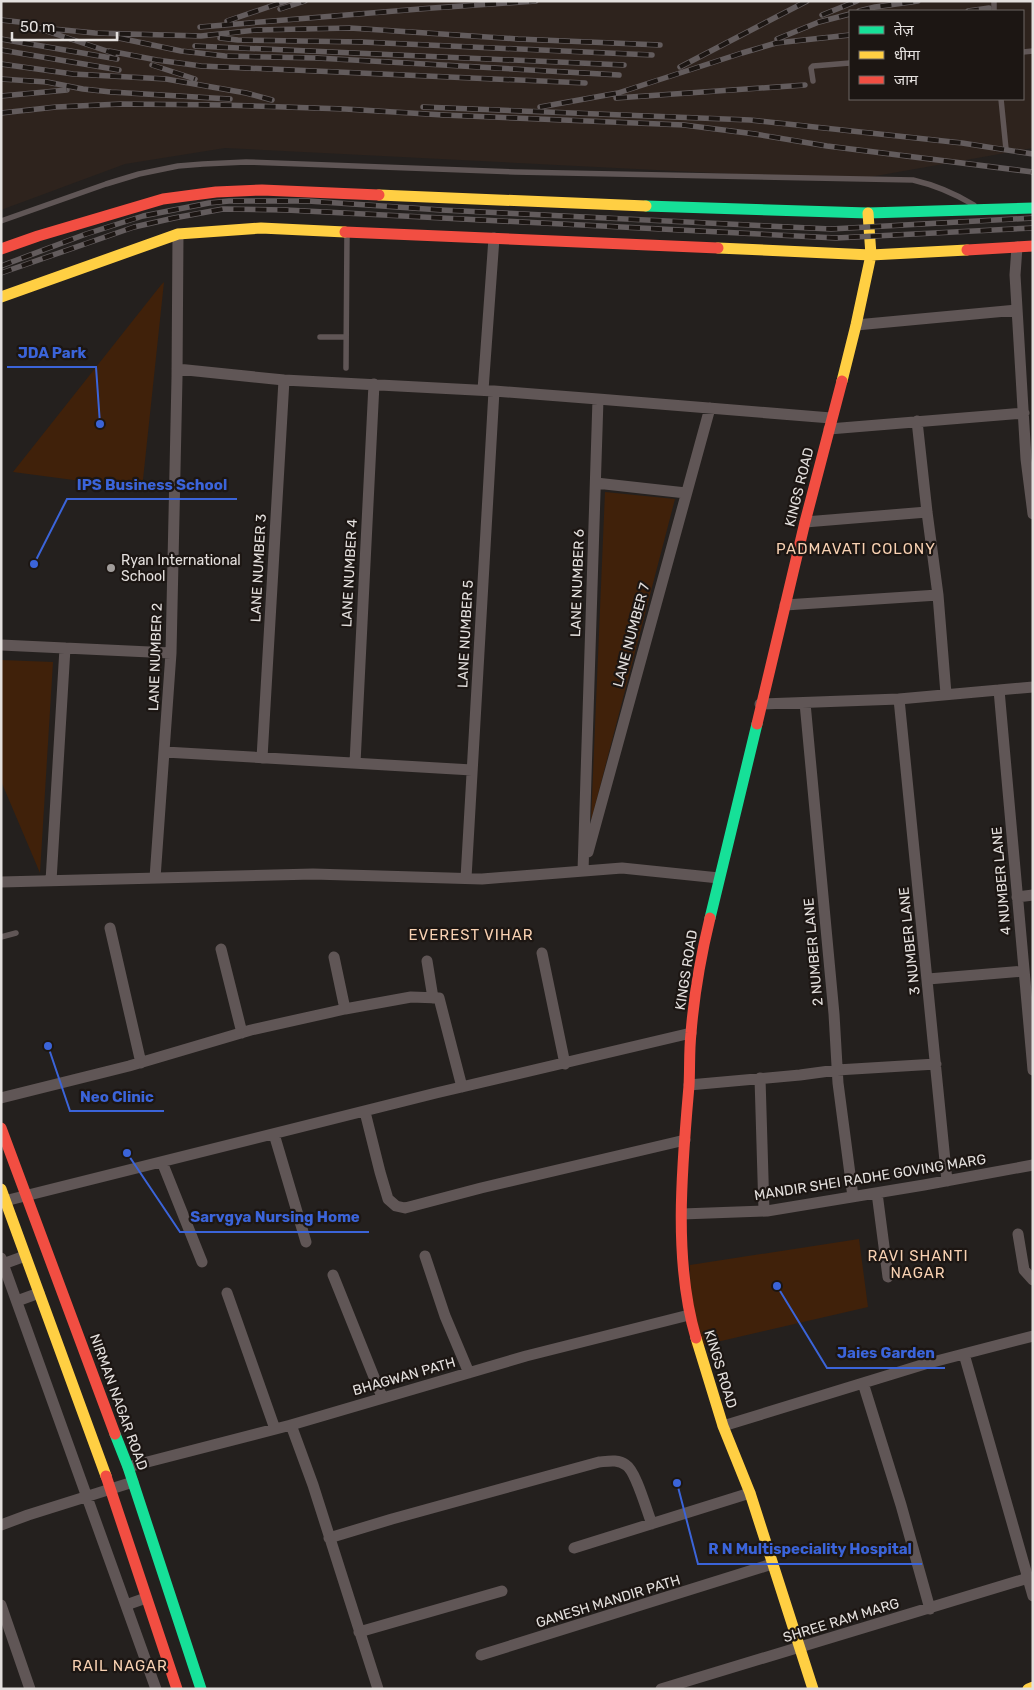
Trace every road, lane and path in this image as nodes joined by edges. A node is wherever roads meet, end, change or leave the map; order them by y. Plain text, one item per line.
1 (849, 63) edge
2 (813, 82) dead end
3 (1001, 100) edge
4 (1006, 149) dead end
5 (1033, 208) edge
6 (982, 209) junction
7 (868, 213) junction
8 (1, 221) edge
9 (347, 231) junction
10 (178, 234) junction
11 (494, 238) junction
12 (1033, 246) edge
13 (1017, 247) junction
14 (1, 249) edge
15 (871, 255) junction
16 (1, 297) edge
17 (1017, 310) junction
18 (856, 325) junction
19 (320, 337) dead end
20 (346, 337) junction
21 (346, 368) dead end
22 (177, 369) junction
23 (284, 380) junction
24 (374, 384) junction
25 (489, 390) junction
26 (598, 399) junction
27 (710, 408) junction
28 (1024, 413) junction
29 (917, 421) junction
30 (830, 424) junction
31 (1029, 458) edge
32 (596, 483) junction
33 (686, 493) junction
34 (927, 512) junction
35 (1033, 514) edge
36 (805, 522) junction
37 (938, 595) junction
38 (785, 605) junction
39 (1, 645) edge
40 (65, 648) junction
41 (171, 653) junction
42 (1033, 687) edge
43 (999, 690) junction
44 (946, 694) junction
45 (900, 699) junction
46 (805, 703) junction
47 (760, 704) junction
48 (165, 752) junction
49 (262, 758) junction
50 (355, 763) junction
51 (472, 770) junction
52 (583, 871) junction
53 (155, 878) junction
54 (466, 878) junction
55 (719, 878) junction
56 (51, 881) junction
57 (1, 882) edge
58 (1033, 895) edge
59 (1017, 897) junction
60 (110, 928) dead end
61 (16, 932) dead end
62 (1, 938) edge
63 (221, 949) dead end
64 (542, 953) dead end
65 (334, 957) dead end
66 (427, 961) dead end
67 (1024, 971) junction
68 (928, 979) junction
69 (433, 998) junction
70 (345, 1009) junction
71 (242, 1033) junction
72 (691, 1033) junction
73 (142, 1063) junction
74 (565, 1064) junction
75 (936, 1064) junction
76 (837, 1070) junction
77 (1033, 1070) edge
78 (760, 1078) junction
79 (689, 1085) junction
80 (462, 1087) junction
81 (1, 1098) edge
82 (365, 1112) junction
83 (1, 1128) edge
84 (274, 1134) junction
85 (685, 1140) junction
86 (162, 1162) junction
87 (1033, 1165) edge
88 (947, 1181) junction
89 (1, 1189) edge
90 (877, 1193) junction
91 (26, 1195) junction
92 (853, 1197) junction
93 (3, 1201) edge
94 (764, 1211) junction
95 (682, 1214) junction
96 (1018, 1234) dead end
97 (306, 1242) dead end
98 (25, 1256) junction
99 (425, 1256) dead end
100 (2, 1261) edge
101 (202, 1262) dead end
102 (334, 1275) dead end
103 (888, 1277) dead end
104 (1033, 1280) edge
105 (39, 1293) junction
106 (227, 1293) dead end
107 (17, 1301) junction
108 (689, 1315) junction
109 (1033, 1336) edge
110 (964, 1354) junction
111 (469, 1372) junction
112 (863, 1383) junction
113 (382, 1397) junction
114 (291, 1425) junction
115 (723, 1426) junction
116 (275, 1429) junction
117 (128, 1467) junction
118 (133, 1482) junction
119 (111, 1489) junction
120 (750, 1493) junction
121 (87, 1496) junction
122 (652, 1524) junction
123 (1, 1525) edge
124 (329, 1538) junction
125 (574, 1548) dead end
126 (772, 1564) junction
127 (1028, 1578) junction
128 (502, 1592) dead end
129 (1033, 1596) edge
130 (146, 1598) junction
131 (1, 1605) edge
132 (126, 1605) junction
133 (930, 1609) junction
134 (359, 1632) junction
135 (801, 1648) junction
136 (481, 1655) dead end
137 (166, 1656) junction
138 (147, 1663) junction
139 (1033, 1687) edge
140 (30, 1689) edge
141 (156, 1689) edge
142 (177, 1689) edge
143 (201, 1689) edge
144 (378, 1689) edge
145 (661, 1689) edge
146 (813, 1689) edge
147 (1028, 1689) edge

1 - 2 lane
3 - 4 lane
5 - 6 street
6 - 7 street
6 - 8 lane
7 - 14 street
7 - 15 street, KINGS ROAD
9 - 10 street
9 - 11 street
9 - 20 lane
10 - 16 street
10 - 22 street, LANE NUMBER 2
11 - 15 street
11 - 25 street, LANE NUMBER 5
12 - 13 street
13 - 15 street
13 - 17 street
15 - 18 street, KINGS ROAD
17 - 18 street
17 - 28 street
18 - 30 street, KINGS ROAD
19 - 20 lane
20 - 21 lane
22 - 23 street
22 - 41 street, LANE NUMBER 2
23 - 24 street
23 - 49 street, LANE NUMBER 3
24 - 25 street
24 - 50 street, LANE NUMBER 4
25 - 26 street
25 - 51 street, LANE NUMBER 5
26 - 27 street
26 - 32 street, LANE NUMBER 6
27 - 30 street
27 - 33 street, LANE NUMBER 7
28 - 29 street
28 - 31 street
29 - 30 street
29 - 34 street
30 - 36 street, KINGS ROAD
31 - 35 street
32 - 33 street
32 - 52 street, LANE NUMBER 6
33 - 52 street, LANE NUMBER 7
34 - 36 street
34 - 37 street
36 - 38 street, KINGS ROAD
37 - 38 street
37 - 44 street
38 - 47 street, KINGS ROAD
39 - 40 street
40 - 41 street
40 - 56 street
41 - 48 street, LANE NUMBER 2
42 - 43 street
43 - 44 street
43 - 59 street, 4 NUMBER LANE
44 - 45 street
45 - 46 street
45 - 68 street, 3 NUMBER LANE
46 - 47 street
46 - 76 street, 2 NUMBER LANE
47 - 55 street, KINGS ROAD
48 - 49 street
48 - 53 street, LANE NUMBER 2
49 - 50 street
50 - 51 street
51 - 54 street, LANE NUMBER 5
52 - 54 street
52 - 55 street
53 - 54 street
53 - 56 street
55 - 72 street, KINGS ROAD
56 - 57 street
58 - 59 street
59 - 67 street, 4 NUMBER LANE
60 - 73 street
61 - 62 lane
63 - 71 street
64 - 74 street
65 - 70 street
66 - 69 street
67 - 68 street
67 - 77 street, 4 NUMBER LANE
68 - 75 street, 3 NUMBER LANE
69 - 70 street
69 - 80 street
70 - 71 street
71 - 73 street
72 - 74 street
72 - 79 street, KINGS ROAD
73 - 81 street
74 - 80 street
75 - 76 street
75 - 88 street, 3 NUMBER LANE
76 - 78 street
76 - 92 street, 2 NUMBER LANE
78 - 79 street
78 - 94 street
79 - 85 street, KINGS ROAD
80 - 82 street
82 - 84 street
82 - 85 street
83 - 91 street, NIRMAN NAGAR ROAD
84 - 86 street
84 - 97 street
85 - 95 street, KINGS ROAD
86 - 91 street
86 - 101 street
87 - 88 street, MANDIR SHEI RADHE GOVING MARG
88 - 90 street, MANDIR SHEI RADHE GOVING MARG
89 - 93 street
90 - 92 street, MANDIR SHEI RADHE GOVING MARG
90 - 103 street
91 - 93 street
91 - 117 street, NIRMAN NAGAR ROAD
92 - 94 street, MANDIR SHEI RADHE GOVING MARG
93 - 98 street
94 - 95 street, MANDIR SHEI RADHE GOVING MARG
95 - 108 street, KINGS ROAD
96 - 104 street
98 - 100 street
98 - 105 street
99 - 111 street
100 - 107 street
102 - 113 street
105 - 107 street
105 - 119 street
106 - 116 street
107 - 121 street
108 - 111 street, BHAGWAN PATH
108 - 115 street, KINGS ROAD
109 - 110 street
110 - 112 street
110 - 127 street
111 - 113 street, BHAGWAN PATH
112 - 115 street
112 - 133 street
113 - 114 street, BHAGWAN PATH
114 - 116 street, BHAGWAN PATH
114 - 124 street
115 - 120 street, KINGS ROAD
116 - 117 street, BHAGWAN PATH
117 - 118 street, NIRMAN NAGAR ROAD
118 - 119 street
118 - 143 street, NIRMAN NAGAR ROAD
119 - 121 street
119 - 130 street
120 - 122 street
120 - 126 street, KINGS ROAD
121 - 123 street
121 - 132 street
122 - 124 street
122 - 125 street
124 - 134 street
126 - 135 street, KINGS ROAD
126 - 136 street, GANESH MANDIR PATH
127 - 129 street
127 - 133 street, SHREE RAM MARG
128 - 134 street
130 - 132 street
130 - 137 street
131 - 140 street
132 - 138 street
133 - 135 street, SHREE RAM MARG
134 - 144 street
135 - 145 street, SHREE RAM MARG
135 - 146 street, KINGS ROAD
137 - 138 street
137 - 142 street
138 - 141 street
139 - 147 street

